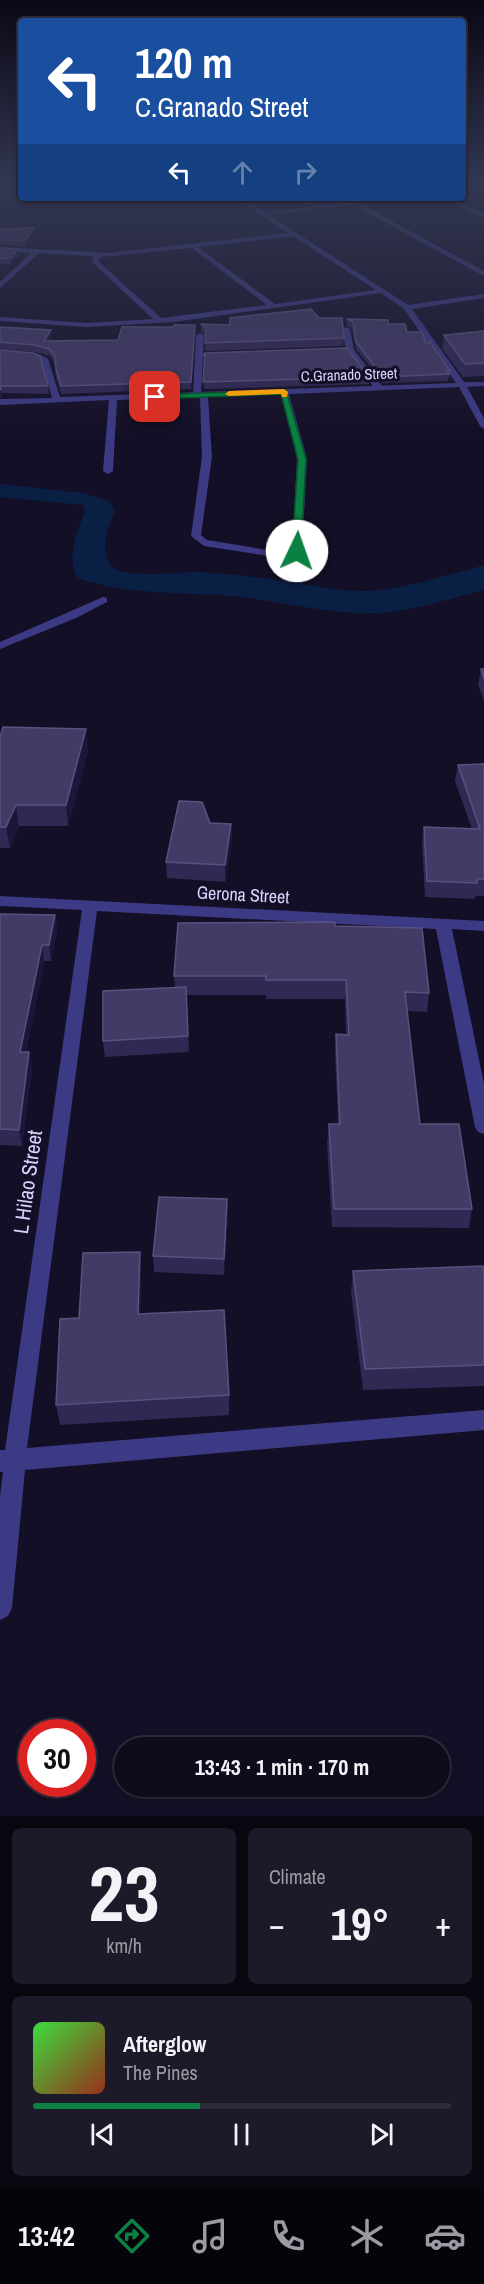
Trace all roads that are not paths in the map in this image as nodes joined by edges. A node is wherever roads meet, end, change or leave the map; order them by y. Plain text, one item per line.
1 (19, 268) edge
2 (101, 268) edge
3 (222, 268) edge
4 (347, 268) edge
5 (0, 286) edge
6 (383, 291) junction
7 (484, 296) edge
8 (273, 306) junction
9 (406, 307) junction
10 (0, 319) edge
11 (158, 320) junction
12 (346, 329) edge
13 (200, 335) edge
14 (350, 350) junction
15 (338, 351) edge
16 (9, 354) edge
17 (234, 354) edge
18 (199, 356) junction
19 (484, 384) edge
20 (462, 385) junction
21 (379, 387) junction
22 (284, 392) junction
23 (200, 395) junction
24 (113, 399) junction
25 (57, 400) junction
26 (0, 402) edge
27 (484, 426) edge
28 (108, 471) dead end
29 (103, 600) dead end
30 (0, 646) edge
31 (0, 901) edge
32 (90, 906) junction
33 (443, 925) junction
34 (484, 926) edge
35 (484, 1127) edge
36 (484, 1420) edge
37 (8, 1460) edge
38 (0, 1608) edge

1 - 5 street
2 - 11 street
3 - 8 street
4 - 6 street
6 - 8 street
6 - 9 street
7 - 9 street
8 - 11 street
9 - 20 street
10 - 11 street
12 - 14 street
13 - 18 street
14 - 15 street
14 - 21 street
16 - 25 street
17 - 18 street
18 - 23 street
19 - 20 street, C.Granado Street
20 - 21 street, C.Granado Street
20 - 27 street
21 - 22 street, C.Granado Street
22 - 23 street, C.Granado Street
22 - 23 street
23 - 24 street, C.Granado Street
24 - 25 street, C.Granado Street
24 - 28 street
25 - 26 street, C.Granado Street
29 - 30 street
31 - 32 street, Gerona Street
32 - 33 street, Gerona Street
32 - 37 street, L Hilao Street
33 - 34 street, Gerona Street
33 - 35 street
36 - 37 street
37 - 38 street, L Hilao Street

